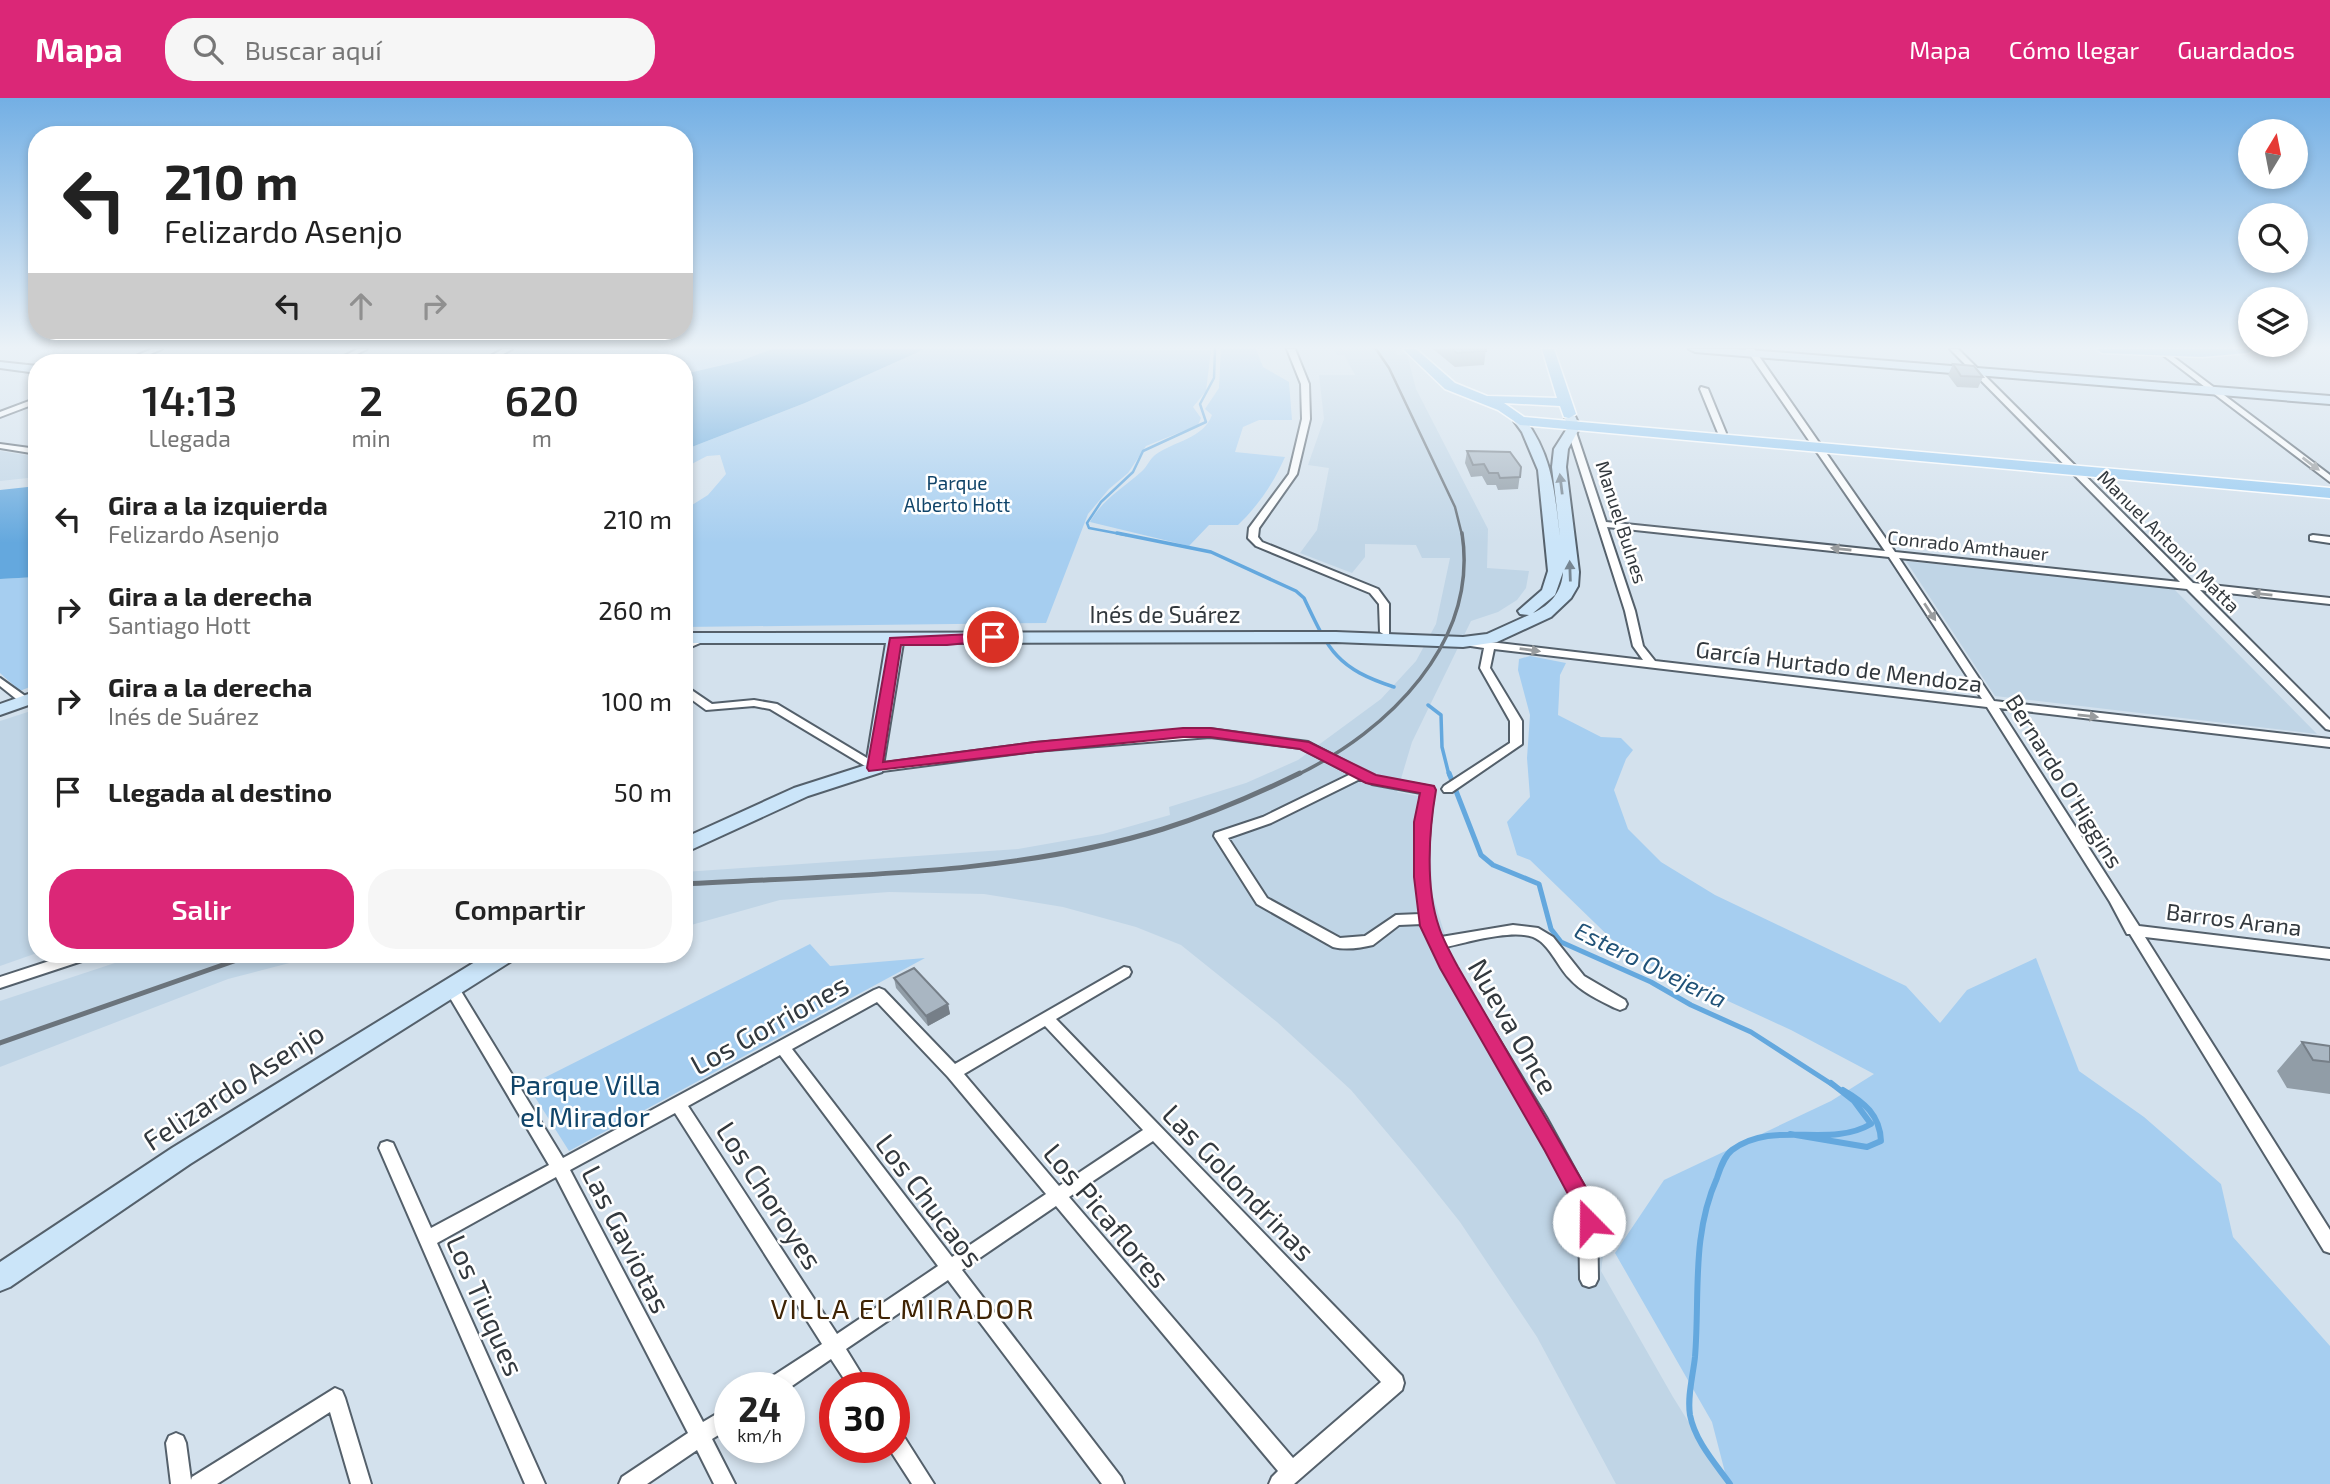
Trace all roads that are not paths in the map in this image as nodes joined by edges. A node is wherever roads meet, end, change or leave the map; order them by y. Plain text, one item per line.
1 (1306, 414) edge
2 (1511, 414) edge
3 (1550, 414) edge
4 (1559, 414) edge
5 (1569, 414) edge
6 (1714, 414) edge
7 (1793, 414) edge
8 (2018, 414) edge
9 (2244, 414) edge
10 (1570, 418) junction
11 (1521, 423) junction
12 (1722, 433) junction
13 (1812, 443) junction
14 (0, 446) edge
15 (28, 451) edge
16 (2071, 467) junction
17 (2330, 479) edge
18 (2330, 488) edge
19 (2330, 493) edge
20 (1603, 524) junction
21 (1560, 538) junction
22 (2313, 538) dead end
23 (2330, 540) edge
24 (1892, 555) junction
25 (2190, 587) junction
26 (2330, 601) edge
27 (1385, 632) junction
28 (1336, 636) junction
29 (993, 637) joint
30 (1312, 637) joint
31 (693, 638) edge
32 (703, 638) junction
33 (897, 639) junction
34 (1462, 642) junction
35 (693, 643) edge
36 (1490, 645) junction
37 (1652, 665) junction
38 (1594, 666) dead end
39 (0, 681) edge
40 (693, 695) edge
41 (28, 696) edge
42 (28, 699) edge
43 (1990, 705) junction
44 (0, 710) edge
45 (2330, 727) edge
46 (2330, 743) edge
47 (874, 768) junction
48 (1360, 774) junction
49 (1453, 787) dead end
50 (693, 842) edge
51 (1428, 919) junction
52 (2132, 930) junction
53 (1436, 943) junction
54 (2330, 954) edge
55 (60, 963) edge
56 (490, 963) edge
57 (1124, 972) dead end
58 (0, 984) edge
59 (451, 987) junction
60 (879, 994) joint
61 (1620, 1004) dead end
62 (1046, 1018) junction
63 (782, 1047) junction
64 (953, 1073) junction
65 (678, 1104) junction
66 (1154, 1131) junction
67 (387, 1147) dead end
68 (559, 1166) junction
69 (1057, 1196) junction
70 (426, 1240) junction
71 (2330, 1245) edge
72 (949, 1269) junction
73 (0, 1278) edge
74 (1589, 1279) dead end
75 (834, 1346) junction
76 (796, 1372) edge
77 (851, 1372) edge
78 (714, 1427) edge
79 (700, 1436) junction
80 (176, 1443) dead end
81 (910, 1463) edge
82 (1285, 1478) edge
83 (181, 1484) edge
84 (199, 1484) edge
85 (361, 1484) edge
86 (535, 1484) edge
87 (629, 1484) edge
88 (725, 1484) edge
89 (924, 1484) edge
90 (1114, 1484) edge

1 - 27 street
2 - 11 main road
3 - 10 main road
4 - 10 main road
5 - 10 main road, Manuel Bulnes
6 - 12 street
7 - 13 street, Bernardo O'Higgins
8 - 16 street, Manuel Antonio Matta
9 -> 17 street
10 - 11 main road
10 - 12 main road
10 - 13 main road
10 - 20 street, Manuel Bulnes
21 -> 10 street, Inés de Suárez
11 - 21 street, Inés de Suárez
12 - 13 main road
13 - 16 main road
13 - 24 street, Bernardo O'Higgins
14 - 15 street
16 - 18 main road
16 - 19 main road
16 - 25 street, Manuel Antonio Matta
24 -> 20 street, Conrado Amthauer
20 - 37 street, Manuel Bulnes
21 - 27 main road, Inés de Suárez
34 -> 21 street, Inés de Suárez
22 - 23 street
24 - 25 street, Conrado Amthauer
24 -> 43 street, Bernardo O'Higgins
26 -> 25 street, Conrado Amthauer
25 - 45 street, Manuel Antonio Matta
27 - 28 street, Inés de Suárez
28 - 30 street, Inés de Suárez
28 - 34 street, Inés de Suárez
29 - 30 main road, Inés de Suárez
29 - 33 street, Inés de Suárez
31 - 32 street, Inés de Suárez
32 - 33 street, Inés de Suárez
32 - 35 street
33 - 47 street
34 - 36 street
36 -> 37 street
36 - 49 street
37 - 38 street, García Hurtado de Mendoza
37 - 43 street, García Hurtado de Mendoza
39 - 41 street
40 - 47 street
42 - 44 street
43 -> 46 street, García Hurtado de Mendoza
43 - 52 street, Bernardo O'Higgins
47 - 48 street
47 - 50 street
48 - 51 street, Nueva Once
48 - 51 street
51 - 53 street, Nueva Once
52 - 54 street, Barros Arana
52 - 71 street, Bernardo O'Higgins
53 - 61 street
53 - 74 street, Nueva Once
55 - 58 street
56 - 59 street, Felizardo Asenjo
57 - 62 street
59 - 68 street, Las Gaviotas
59 - 73 street, Felizardo Asenjo
60 - 63 street, Los Gorriones
60 - 64 street, Los Picaflores
62 - 64 street
62 - 66 street, Las Golondrinas
63 - 65 street, Los Gorriones
63 - 72 street, Los Chucaos
64 - 69 street, Los Picaflores
65 - 68 street, Los Gorriones
65 - 75 street, Los Choroyes
66 - 69 street
66 - 82 street, Las Golondrinas
67 - 70 street, Los Tiuques
68 - 70 street, Los Gorriones
68 - 79 street, Las Gaviotas
69 - 72 street
69 - 82 street, Los Picaflores
70 - 86 street, Los Tiuques
72 - 75 street
72 - 90 street, Los Chucaos
75 - 76 street
75 - 77 street, Los Choroyes
78 - 79 street
79 - 87 street
79 - 88 street, Las Gaviotas
80 - 83 street
81 - 89 street
84 - 85 street

